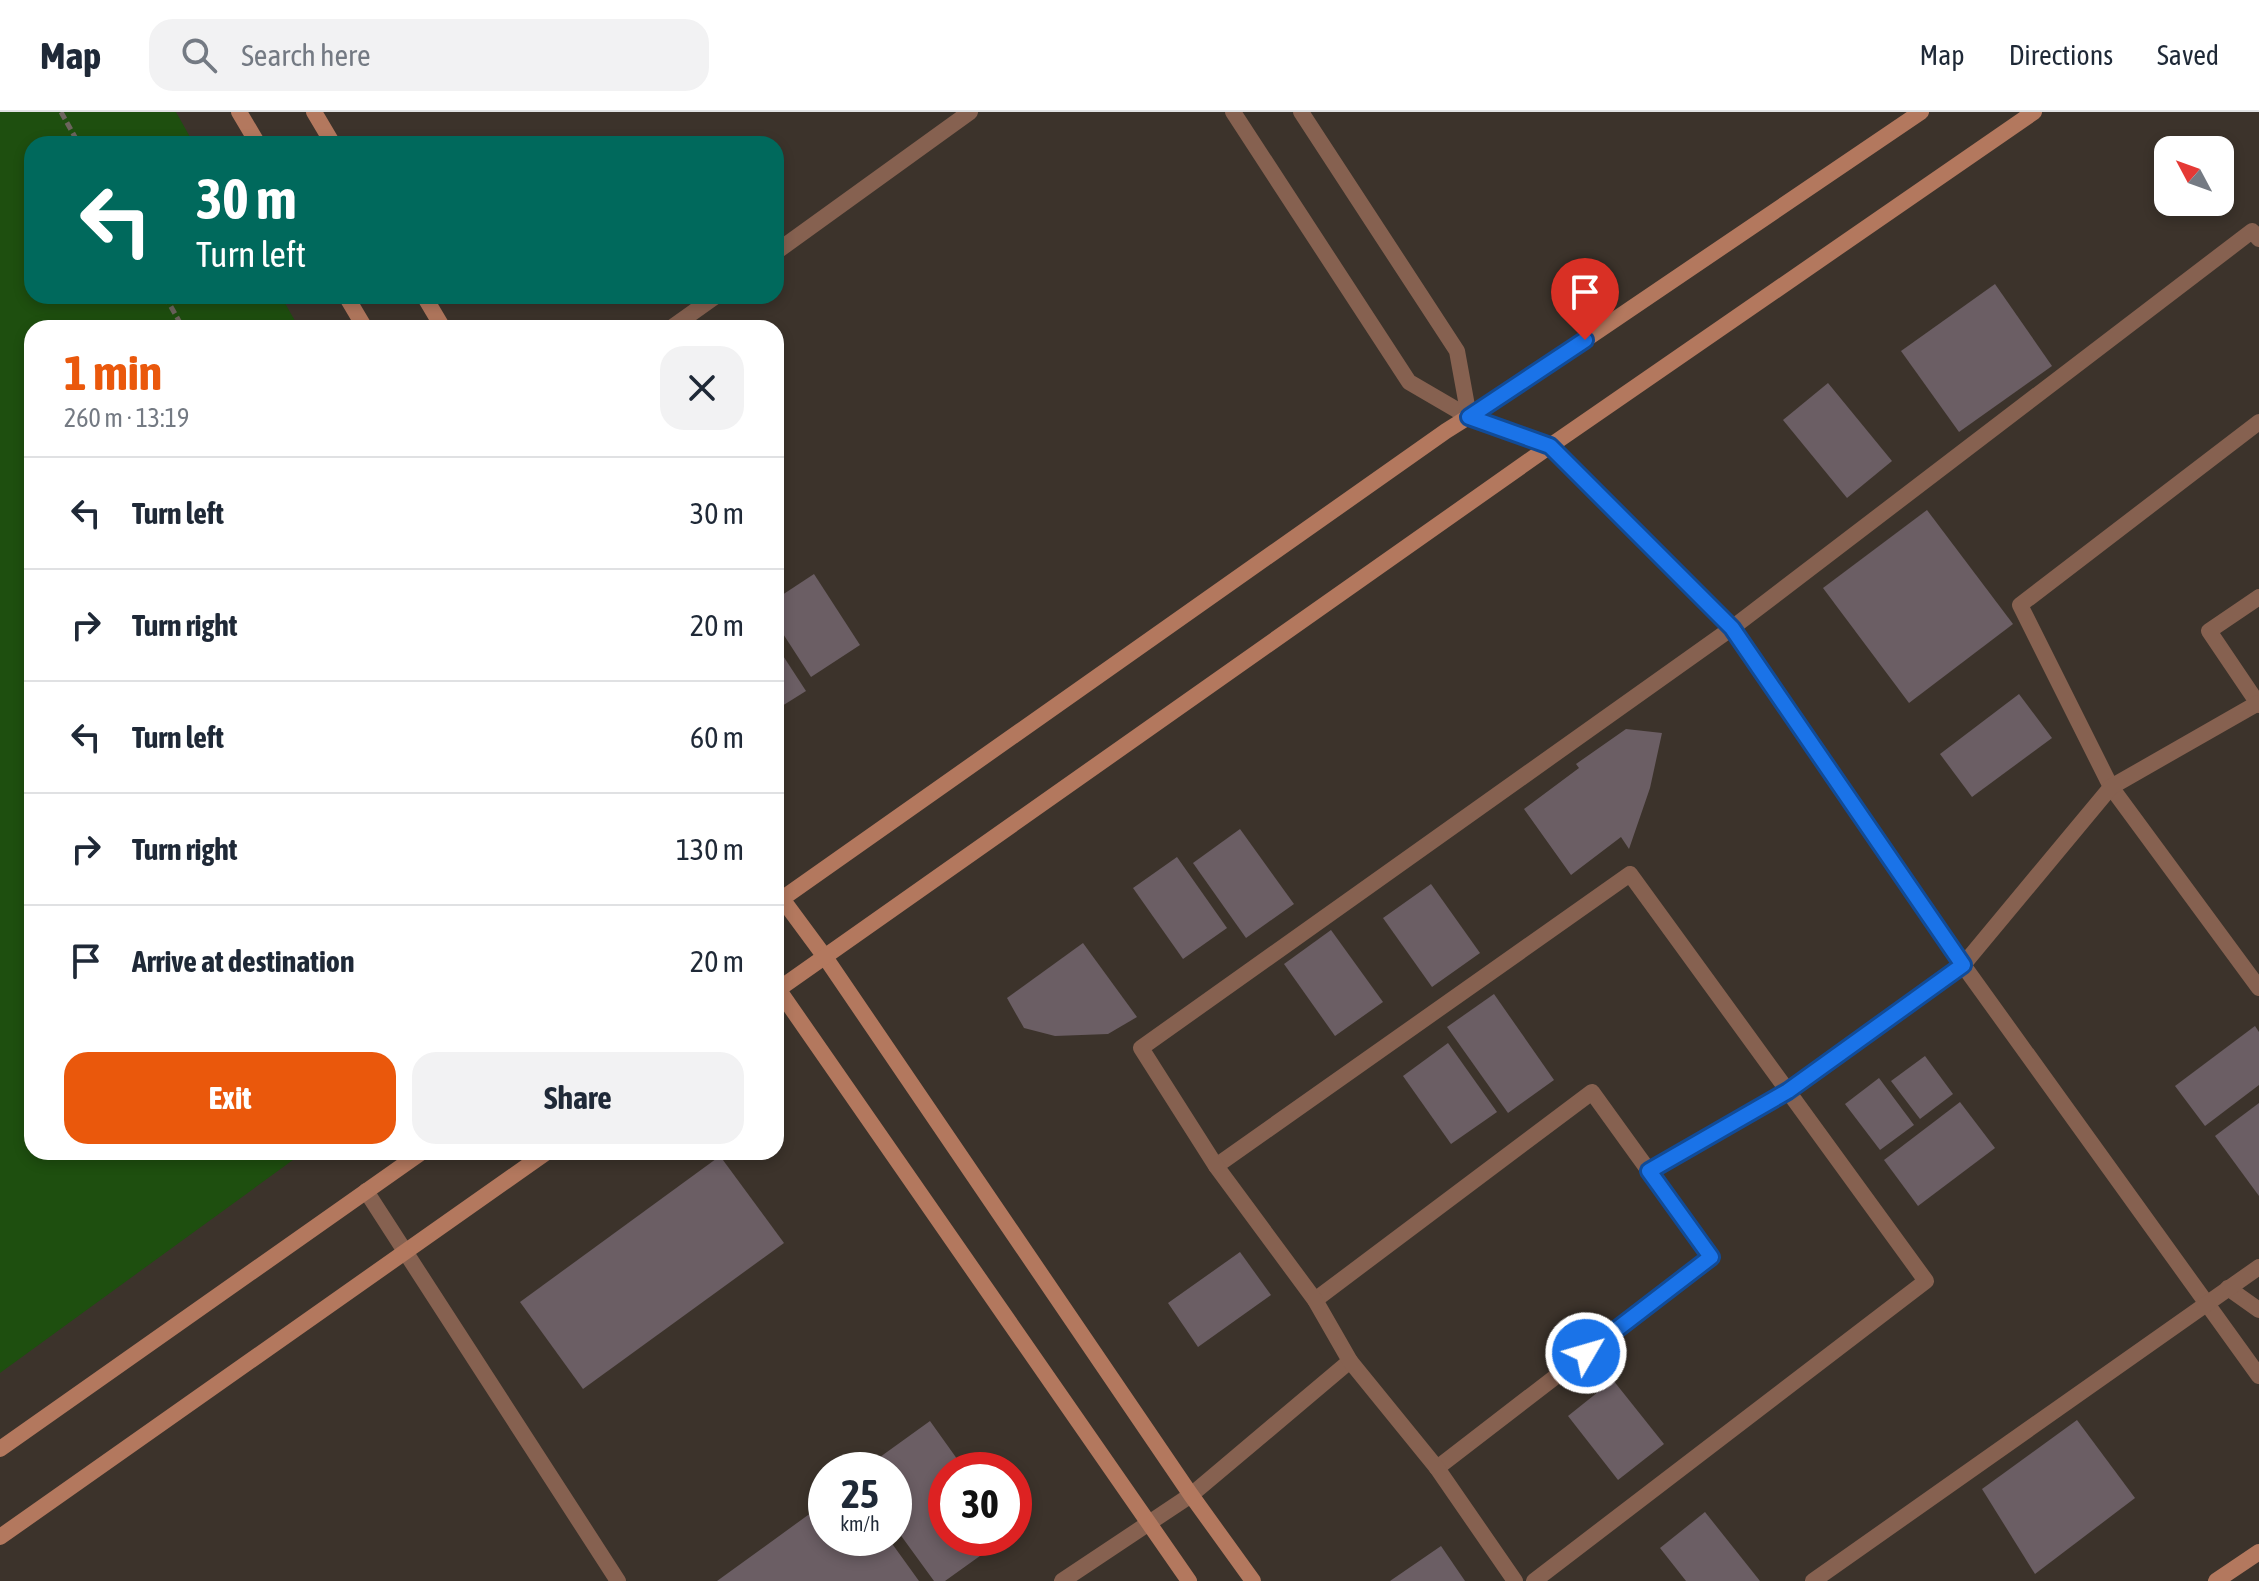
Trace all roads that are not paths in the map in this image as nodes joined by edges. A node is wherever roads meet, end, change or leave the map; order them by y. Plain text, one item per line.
1 (239, 112) edge
2 (314, 112) edge
3 (970, 112) edge
4 (1233, 112) edge
5 (1301, 112) edge
6 (1921, 112) edge
7 (2034, 112) edge
8 (253, 136) edge
9 (328, 136) edge
10 (2259, 239) edge
11 (784, 246) edge
12 (705, 304) edge
13 (682, 320) edge
14 (1469, 417) junction
15 (2259, 422) edge
16 (1550, 446) junction
17 (2259, 597) edge
18 (1732, 628) junction
19 (2259, 704) edge
20 (2111, 787) junction
21 (784, 893) edge
22 (784, 905) edge
23 (825, 957) junction
24 (1963, 965) junction
25 (784, 984) edge
26 (2259, 988) edge
27 (784, 999) edge
28 (1788, 1091) junction
29 (411, 1160) edge
30 (536, 1160) edge
31 (1216, 1166) junction
32 (1649, 1171) junction
33 (366, 1191) junction
34 (405, 1251) junction
35 (2259, 1267) edge
36 (2228, 1288) junction
37 (1315, 1300) junction
38 (2206, 1304) junction
39 (2259, 1310) edge
40 (1350, 1361) junction
41 (2259, 1376) edge
42 (0, 1449) edge
43 (1437, 1468) junction
44 (1191, 1495) junction
45 (1147, 1523) junction
46 (0, 1537) edge
47 (2259, 1552) edge
48 (618, 1581) edge
49 (1062, 1581) edge
50 (1189, 1581) edge
51 (1253, 1581) edge
52 (1515, 1581) edge
53 (1534, 1581) edge
54 (1813, 1581) edge
55 (2216, 1581) edge

1 - 8 street
2 - 9 street
3 - 11 street
4 - 14 street
5 - 14 street
6 - 14 street
7 - 16 street
10 - 18 street
12 - 13 street
14 - 16 street
14 - 21 street
15 - 20 street
16 - 18 street
16 - 23 street
17 - 19 street
18 - 24 street
18 - 31 street
19 - 20 street
20 - 24 street
20 - 26 street
22 - 23 street
23 - 25 street
23 - 44 street
24 - 28 street
24 - 38 street
27 - 45 street
28 - 31 street
28 - 32 street
28 - 53 street
29 - 33 street
30 - 34 street
31 - 37 street
32 - 37 street
32 - 43 street
33 - 34 street
33 - 42 street
34 - 46 street
34 - 48 street
35 - 36 street
36 - 38 street
36 - 39 street
37 - 40 street
38 - 41 street
38 - 54 street
40 - 43 street
40 - 44 street
43 - 52 street
44 - 45 street
44 - 51 street
45 - 49 street
45 - 50 street
47 - 55 street

